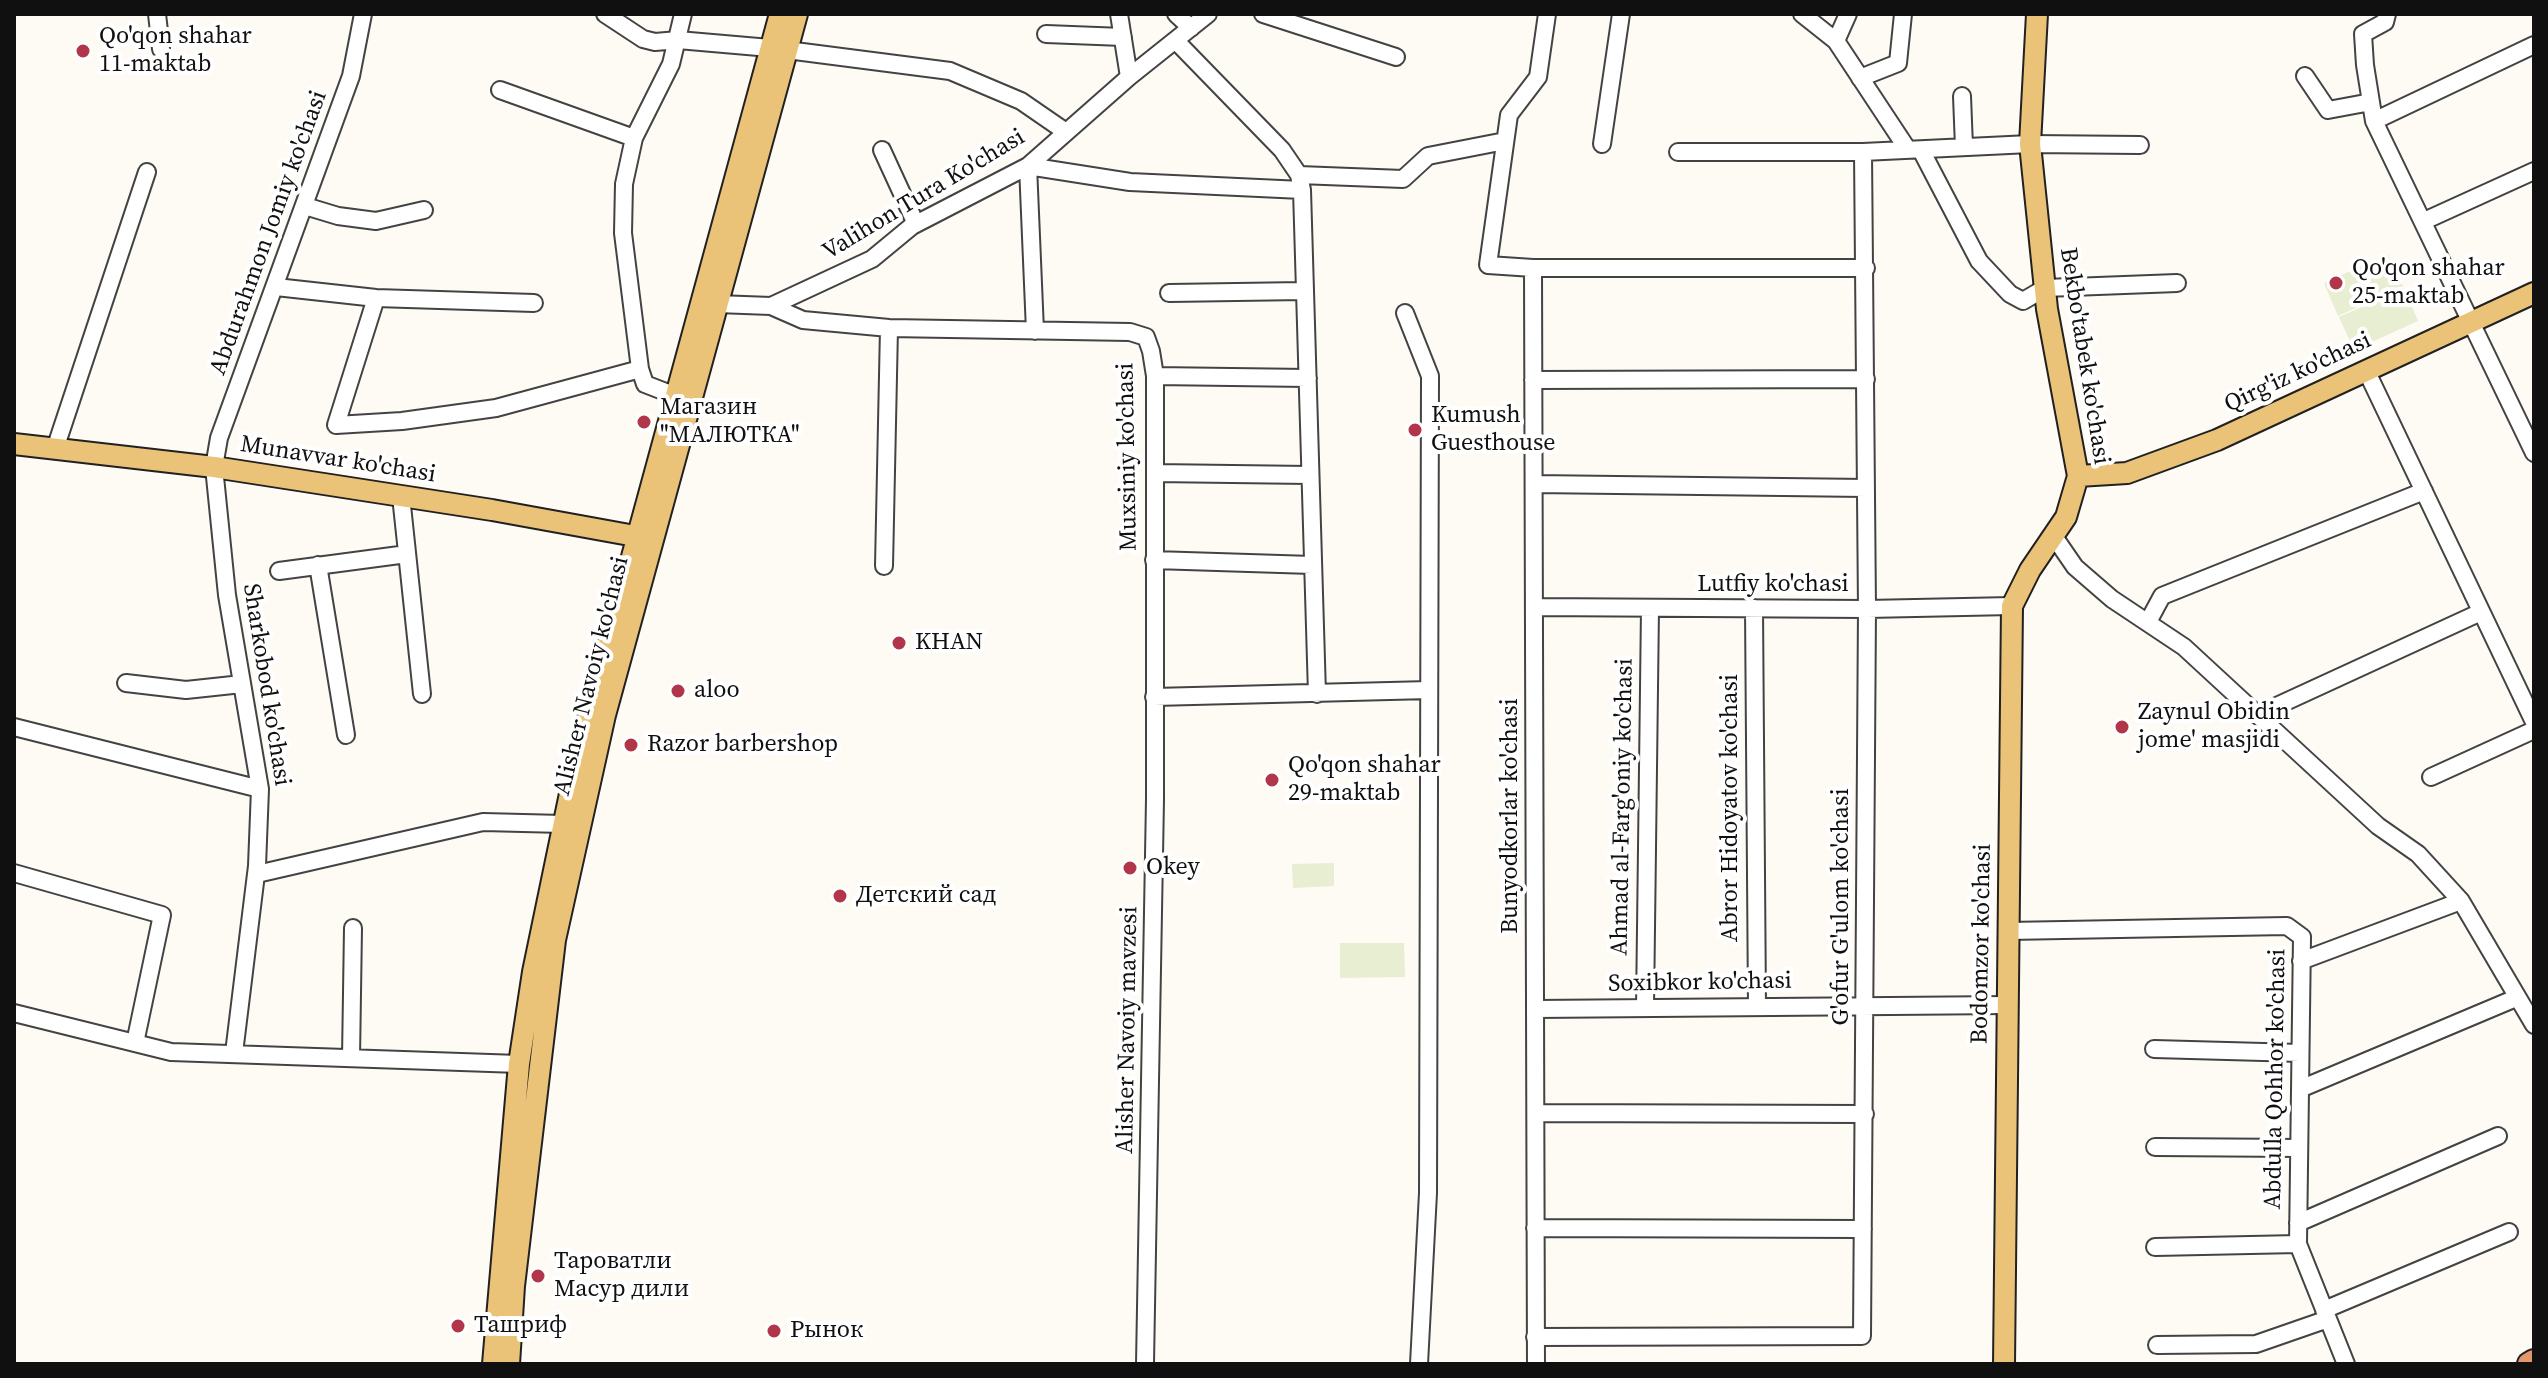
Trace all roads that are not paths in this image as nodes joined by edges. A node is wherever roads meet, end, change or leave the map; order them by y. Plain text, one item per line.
1 (157, 14) edge
2 (363, 14) edge
3 (605, 14) edge
4 (683, 14) edge
5 (780, 14) edge
6 (797, 14) edge
7 (1119, 14) edge
8 (1176, 14) edge
9 (1208, 14) edge
10 (1263, 14) edge
11 (1547, 14) edge
12 (1621, 14) edge
13 (1802, 14) edge
14 (1848, 14) edge
15 (1903, 14) edge
16 (2037, 14) edge
17 (2387, 14) edge
18 (1191, 28) junction
19 (1046, 34) dead end
20 (1123, 37) junction
21 (678, 40) junction
22 (1176, 41) junction
23 (1836, 41) junction
24 (2534, 45) edge
25 (161, 49) dead end
26 (779, 49) junction
27 (1396, 57) dead end
28 (2305, 76) dead end
29 (1129, 77) junction
30 (1860, 78) junction
31 (500, 90) dead end
32 (1962, 96) dead end
33 (2371, 102) junction
34 (2374, 121) junction
35 (1066, 132) junction
36 (634, 138) junction
37 (1505, 141) junction
38 (1602, 144) dead end
39 (2030, 144) junction
40 (2140, 145) dead end
41 (1964, 147) junction
42 (882, 150) dead end
43 (1915, 150) junction
44 (1678, 152) dead end
45 (1863, 152) junction
46 (1028, 166) junction
47 (2534, 171) edge
48 (147, 172) dead end
49 (1301, 182) junction
50 (305, 206) junction
51 (424, 210) dead end
52 (2424, 221) junction
53 (916, 224) junction
54 (1533, 268) junction
55 (1866, 268) junction
56 (2177, 283) dead end
57 (276, 287) junction
58 (2045, 288) junction
59 (1303, 291) junction
60 (1169, 293) dead end
61 (2534, 293) edge
62 (376, 298) junction
63 (534, 303) dead end
64 (717, 304) junction
65 (771, 306) junction
66 (1405, 313) dead end
67 (2473, 320) junction
68 (889, 328) junction
69 (1035, 331) junction
70 (640, 369) junction
71 (2366, 370) junction
72 (1155, 376) junction
73 (1308, 378) junction
74 (1866, 379) junction
75 (1533, 380) junction
76 (676, 396) junction
77 (14, 444) edge
78 (55, 449) junction
79 (2534, 453) edge
80 (214, 467) junction
81 (1155, 473) junction
82 (1309, 475) junction
83 (2078, 476) junction
84 (1534, 484) junction
85 (1866, 488) junction
86 (2424, 491) junction
87 (401, 496) junction
88 (644, 537) junction
89 (2055, 538) junction
90 (407, 554) junction
91 (1154, 560) junction
92 (318, 565) junction
93 (1312, 565) junction
94 (884, 566) dead end
95 (279, 571) dead end
96 (2012, 606) junction
97 (1534, 607) junction
98 (1650, 608) junction
99 (1754, 608) junction
100 (1867, 609) junction
101 (2481, 612) junction
102 (2148, 622) junction
103 (126, 683) dead end
104 (242, 684) junction
105 (1429, 690) junction
106 (422, 694) dead end
107 (1317, 694) junction
108 (1154, 697) junction
109 (2257, 715) junction
110 (2534, 722) edge
111 (14, 727) edge
112 (2534, 730) edge
113 (346, 735) dead end
114 (2431, 777) dead end
115 (260, 789) junction
116 (563, 824) junction
117 (14, 873) edge
118 (257, 874) junction
119 (2461, 901) junction
120 (353, 928) dead end
121 (2008, 931) junction
122 (2301, 961) junction
123 (2516, 998) junction
124 (1866, 1005) junction
125 (2008, 1005) junction
126 (1757, 1006) junction
127 (1645, 1008) junction
128 (1536, 1009) junction
129 (14, 1013) edge
130 (2534, 1025) edge
131 (135, 1043) junction
132 (2154, 1049) dead end
133 (234, 1053) junction
134 (2300, 1053) junction
135 (351, 1058) junction
136 (519, 1064) junction
137 (2300, 1089) junction
138 (1536, 1113) junction
139 (1865, 1114) junction
140 (2498, 1136) dead end
141 (2155, 1147) dead end
142 (2299, 1148) junction
143 (2298, 1223) junction
144 (1535, 1228) junction
145 (1863, 1229) junction
146 (2509, 1232) dead end
147 (2298, 1244) junction
148 (2155, 1247) dead end
149 (2326, 1315) junction
150 (1535, 1337) junction
151 (2157, 1345) dead end
152 (493, 1364) edge
153 (509, 1364) edge
154 (1145, 1364) edge
155 (1419, 1364) edge
156 (1536, 1364) edge
157 (2004, 1364) edge
158 (2346, 1364) edge

1 - 25 street
2 - 50 street, Abdurahmon Jomiy ko'chasi
3 - 21 street
4 - 21 street
5 - 26 main road, Alisher Navoiy ko'chasi
6 - 26 main road, Alisher Navoiy ko'chasi
7 - 20 street
8 - 18 street
9 - 18 street, Valihon Tura Ko'chasi
10 - 27 street
11 - 37 street
12 - 38 street
13 - 23 street
14 - 23 street
15 - 30 street
16 - 39 main road, Bekbo'tabek ko'chasi
17 - 33 street
18 - 22 street, Valihon Tura Ko'chasi
19 - 20 street
20 - 29 street
21 - 26 street
21 - 36 street
22 - 29 street, Valihon Tura Ko'chasi
22 - 49 street
23 - 30 street
24 - 34 street
26 - 35 street
26 - 64 main road, Alisher Navoiy ko'chasi
26 - 76 main road, Alisher Navoiy ko'chasi
28 - 33 street
29 - 35 street, Valihon Tura Ko'chasi
30 - 43 street
31 - 36 street
32 - 41 street
33 - 34 street
34 - 52 street
35 - 46 street, Valihon Tura Ko'chasi
36 - 70 street
37 - 49 street
37 - 54 street
39 - 40 street
39 - 41 street
39 - 58 main road, Bekbo'tabek ko'chasi
41 - 43 street
42 - 53 street
43 - 45 street
43 - 58 street
44 - 45 street
45 - 55 street, G'ofur G'ulom ko'chasi
46 - 49 street
46 - 53 street, Valihon Tura Ko'chasi
46 - 69 street
47 - 52 street
48 - 78 street
49 - 59 street
50 - 51 street
50 - 57 street, Abdurahmon Jomiy ko'chasi
52 - 67 street
53 - 65 street, Valihon Tura Ko'chasi
54 - 55 street
54 - 75 street, Bunyodkorlar ko'chasi
55 - 74 street, G'ofur G'ulom ko'chasi
56 - 58 street
57 - 62 street
57 - 80 street, Abdurahmon Jomiy ko'chasi
58 - 83 main road, Bekbo'tabek ko'chasi
59 - 60 street
59 - 73 street
61 - 67 main road, Qirg'iz ko'chasi
62 - 63 street
62 - 70 street
64 - 65 street, Valihon Tura Ko'chasi
64 - 88 main road, Alisher Navoiy ko'chasi
65 - 68 street, Muxsiniy ko'chasi
66 - 105 street
67 - 71 main road, Qirg'iz ko'chasi
67 - 79 street
68 - 69 street, Muxsiniy ko'chasi
68 - 94 street
69 - 72 street, Muxsiniy ko'chasi
70 - 76 street
71 - 83 main road, Qirg'iz ko'chasi
71 - 86 street
72 - 73 street
72 - 81 street, Muxsiniy ko'chasi
73 - 82 street
74 - 75 street
74 - 85 street, G'ofur G'ulom ko'chasi
75 - 84 street, Bunyodkorlar ko'chasi
76 - 88 main road, Alisher Navoiy ko'chasi
77 - 78 main road, Munavvar ko'chasi
78 - 80 main road, Munavvar ko'chasi
80 - 87 main road, Munavvar ko'chasi
80 - 104 street, Sharkobod ko'chasi
81 - 82 street
81 - 91 street, Muxsiniy ko'chasi
82 - 93 street
83 - 89 main road, Bekbo'tabek ko'chasi
84 - 85 street
84 - 97 street, Bunyodkorlar ko'chasi
85 - 100 street, G'ofur G'ulom ko'chasi
86 - 101 street
86 - 102 street
87 - 88 main road, Munavvar ko'chasi
87 - 90 street
88 - 116 main road, Alisher Navoiy ko'chasi
88 - 153 main road, Alisher Navoiy ko'chasi
89 - 96 main road, Bodomzor ko'chasi
89 - 102 street
90 - 92 street
90 - 106 street
91 - 93 street
91 - 108 street, Muxsiniy ko'chasi
92 - 95 street
92 - 113 street
93 - 107 street
96 - 100 street, Lutfiy ko'chasi
96 - 121 main road, Bodomzor ko'chasi
97 - 98 street, Lutfiy ko'chasi
97 - 128 street, Bunyodkorlar ko'chasi
98 - 99 street, Lutfiy ko'chasi
98 - 127 street, Ahmad al-Farg'oniy ko'chasi
99 - 100 street, Lutfiy ko'chasi
99 - 126 street, Abror Hidoyatov ko'chasi
100 - 124 street, G'ofur G'ulom ko'chasi
101 - 109 street
101 - 110 street
102 - 109 street
103 - 104 street
104 - 115 street, Sharkobod ko'chasi
105 - 107 street
105 - 155 street
107 - 108 street
108 - 154 street, Alisher Navoiy mavzesi
109 - 119 street
111 - 115 street
112 - 114 street
115 - 118 street, Sharkobod ko'chasi
116 - 118 street
116 - 136 main road, Alisher Navoiy ko'chasi
117 - 131 street
118 - 133 street, Sharkobod ko'chasi
119 - 122 street
119 - 123 street
120 - 135 street
121 - 122 street, Abdulla Qohhor ko'chasi
121 - 125 main road, Bodomzor ko'chasi
122 - 134 street, Abdulla Qohhor ko'chasi
123 - 130 street
123 - 137 street
124 - 125 street, Soxibkor ko'chasi
124 - 126 street, Soxibkor ko'chasi
124 - 139 street, G'ofur G'ulom ko'chasi
125 - 157 main road, Bodomzor ko'chasi
126 - 127 street, Soxibkor ko'chasi
127 - 128 street, Soxibkor ko'chasi
128 - 138 street, Bunyodkorlar ko'chasi
129 - 131 street
131 - 133 street
132 - 134 street
133 - 135 street
134 - 137 street, Abdulla Qohhor ko'chasi
135 - 136 street
136 - 152 main road, Alisher Navoiy ko'chasi
137 - 142 street, Abdulla Qohhor ko'chasi
138 - 139 street
138 - 144 street, Bunyodkorlar ko'chasi
139 - 145 street, G'ofur G'ulom ko'chasi
140 - 143 street
141 - 142 street
142 - 143 street, Abdulla Qohhor ko'chasi
143 - 147 street, Abdulla Qohhor ko'chasi
144 - 145 street
144 - 150 street, Bunyodkorlar ko'chasi
145 - 150 street, G'ofur G'ulom ko'chasi
146 - 149 street
147 - 148 street
147 - 149 street, Abdulla Qohhor ko'chasi
149 - 151 street
149 - 158 street, Abdulla Qohhor ko'chasi
150 - 156 street, Bunyodkorlar ko'chasi

